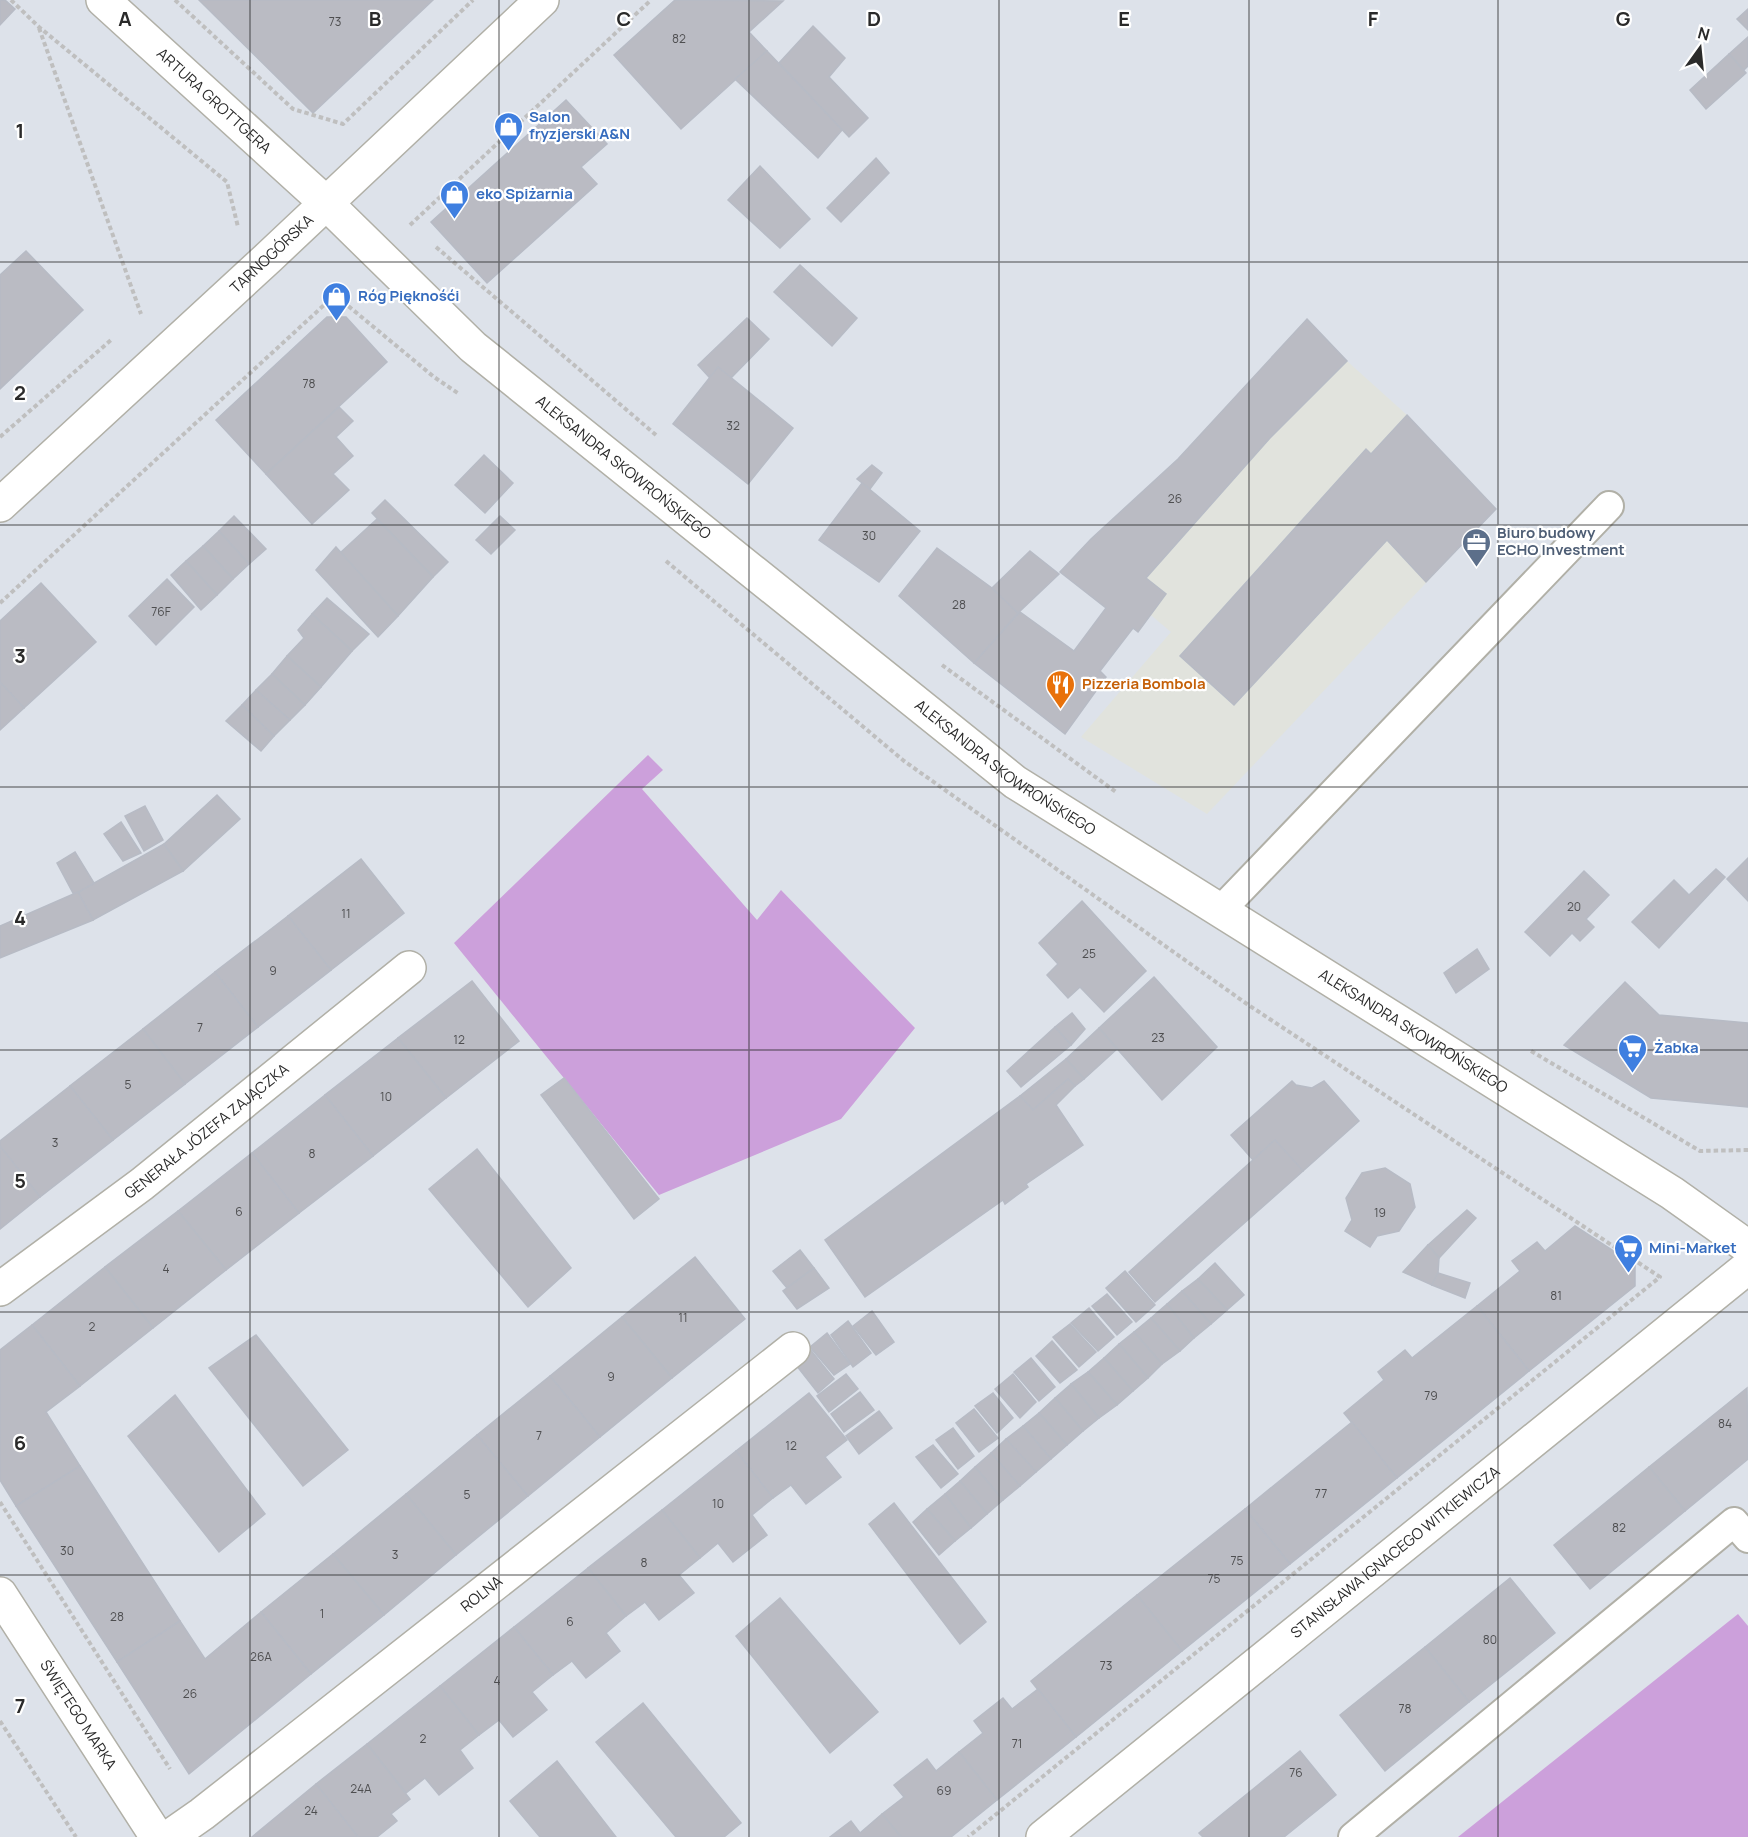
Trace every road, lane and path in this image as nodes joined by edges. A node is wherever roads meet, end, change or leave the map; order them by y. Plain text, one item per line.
1 (11, 0) edge
2 (102, 0) edge
3 (175, 0) edge
4 (473, 0) edge
5 (542, 0) edge
6 (651, 0) edge
7 (39, 27) junction
8 (326, 203) junction
9 (238, 228) dead end
10 (419, 233) dead end
11 (428, 240) dead end
12 (335, 295) dead end
13 (150, 306) dead end
14 (141, 314) junction
15 (132, 322) dead end
16 (115, 337) dead end
17 (656, 436) dead end
18 (0, 437) edge
19 (0, 505) edge
20 (1609, 506) dead end
21 (0, 603) edge
22 (937, 662) dead end
23 (1119, 794) dead end
24 (1220, 911) junction
25 (409, 968) dead end
26 (1525, 1048) dead end
27 (1748, 1150) edge
28 (1748, 1247) edge
29 (1748, 1267) edge
30 (1660, 1277) dead end
31 (0, 1289) edge
32 (793, 1349) dead end
33 (0, 1502) edge
34 (1743, 1523) edge
35 (0, 1594) edge
36 (0, 1721) edge
37 (170, 1768) dead end
38 (76, 1837) edge
39 (157, 1837) edge
40 (169, 1837) edge
41 (968, 1837) edge
42 (1043, 1837) edge
43 (1353, 1837) edge

1 - 7 path
2 - 8 street, ARTURA GROTTGERA
3 - 4 path
5 - 8 street, TARNOGÓRSKA
6 - 10 path
7 - 9 path
7 - 14 path
8 - 19 street, TARNOGÓRSKA
8 - 24 street, ALEKSANDRA SKOWROŃSKIEGO
11 - 17 path
12 - 21 path
13 - 14 path
14 - 15 path
16 - 18 path
20 - 24 lane
22 - 23 path
24 - 28 street, ALEKSANDRA SKOWROŃSKIEGO
25 - 31 street, GENERAŁA JÓZEFA ZAJĄCZKA
26 - 27 path
29 - 42 street, STANISŁAWA IGNACEGO WITKIEWICZA
30 - 41 path
32 - 40 street, ROLNA
33 - 37 path
34 - 43 lane
35 - 39 street, ŚWIĘTEGO MARKA
36 - 38 path

